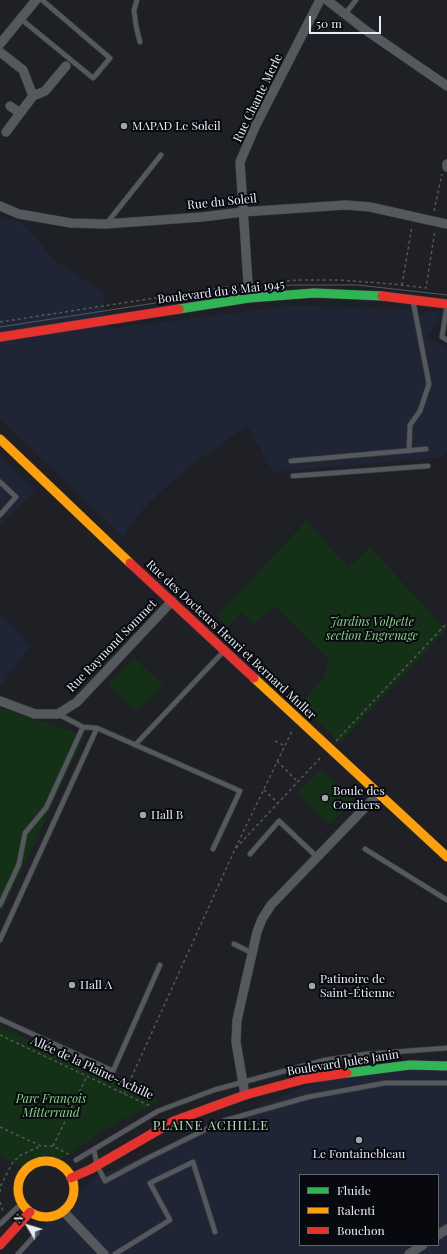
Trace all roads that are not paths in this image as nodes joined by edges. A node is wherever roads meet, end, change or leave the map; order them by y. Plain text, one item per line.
1 (36, 0) edge
2 (42, 0) edge
3 (137, 0) edge
4 (320, 0) edge
5 (327, 0) edge
6 (356, 0) edge
7 (345, 14) junction
8 (20, 19) junction
9 (1, 40) edge
10 (140, 42) dead end
11 (0, 52) edge
12 (66, 66) dead end
13 (447, 86) edge
14 (33, 96) junction
15 (10, 106) dead end
16 (20, 113) junction
17 (6, 132) dead end
18 (161, 155) dead end
19 (0, 206) edge
20 (242, 212) junction
21 (106, 224) junction
22 (447, 224) edge
23 (249, 298) junction
24 (413, 299) junction
25 (447, 304) edge
26 (0, 337) edge
27 (447, 340) edge
28 (0, 438) edge
29 (426, 449) dead end
30 (409, 451) junction
31 (291, 461) dead end
32 (428, 466) dead end
33 (293, 476) dead end
34 (0, 482) edge
35 (0, 515) edge
36 (172, 601) junction
37 (225, 650) junction
38 (0, 701) edge
39 (58, 714) junction
40 (83, 727) junction
41 (97, 728) junction
42 (135, 745) junction
43 (379, 793) junction
44 (214, 849) dead end
45 (365, 849) dead end
46 (250, 854) dead end
47 (317, 857) junction
48 (447, 857) edge
49 (447, 900) edge
50 (0, 905) edge
51 (0, 940) edge
52 (234, 944) dead end
53 (252, 953) junction
54 (160, 965) dead end
55 (0, 1019) edge
56 (447, 1048) edge
57 (447, 1066) edge
58 (243, 1083) junction
59 (447, 1083) edge
60 (245, 1095) junction
61 (94, 1150) junction
62 (76, 1160) road end
63 (97, 1165) junction
64 (71, 1178) junction
65 (22, 1203) junction
66 (63, 1211) junction
67 (30, 1212) junction
68 (0, 1224) edge
69 (215, 1232) dead end
70 (37, 1233) dead end
71 (0, 1245) edge
72 (421, 1246) edge
73 (18, 1254) edge
74 (104, 1254) edge
75 (115, 1254) edge
76 (409, 1254) edge

1 - 8 street
2 - 8 lane
3 - 10 lane
4 - 20 street, Rue Chante Merle
5 - 7 street
6 - 7 lane
7 - 13 street
8 - 9 street
11 - 14 street
12 - 14 street
14 - 16 street
15 - 16 street
16 - 17 street
18 - 21 lane
19 - 21 street, Rue du Soleil
20 - 21 street, Rue du Soleil
20 - 22 street, Rue du Soleil
20 - 23 street, Rue Chante Merle
23 - 24 main road, Boulevard du 8 Mai 1945
23 - 26 main road, Boulevard du 8 Mai 1945
24 - 25 main road, Boulevard du 8 Mai 1945
24 - 30 lane
25 - 27 lane
28 - 36 main road, Rue des Docteurs Henri et Bernard Muller
29 - 30 lane
30 - 31 lane
32 - 33 lane
34 - 35 lane
36 - 37 main road, Rue des Docteurs Henri et Bernard Muller
36 - 39 street, Rue Raymond Sommet
37 - 42 lane
37 - 43 main road, Rue des Docteurs Henri et Bernard Muller
38 - 39 street
39 - 40 lane
40 - 41 lane
40 - 50 lane
41 - 42 lane
41 - 51 lane
42 - 44 lane
43 - 47 street
43 - 48 main road, Rue des Docteurs Henri et Bernard Muller
45 - 49 lane
46 - 47 lane
47 - 53 street
52 - 53 lane
53 - 58 street
54 - 55 lane
56 - 58 lane
57 - 60 main road, Boulevard Jules Janin
58 - 60 street
58 - 61 lane
59 - 63 lane
60 - 63 main road, Boulevard Jules Janin
61 - 62 lane
61 - 63 lane
63 - 64 main road, Boulevard Jules Janin
64 - 65 main road
64 - 66 main road
65 - 67 main road
65 - 68 lane
66 - 67 main road
66 - 74 street
67 - 71 main road
69 - 75 lane
70 - 73 lane
72 - 76 street

